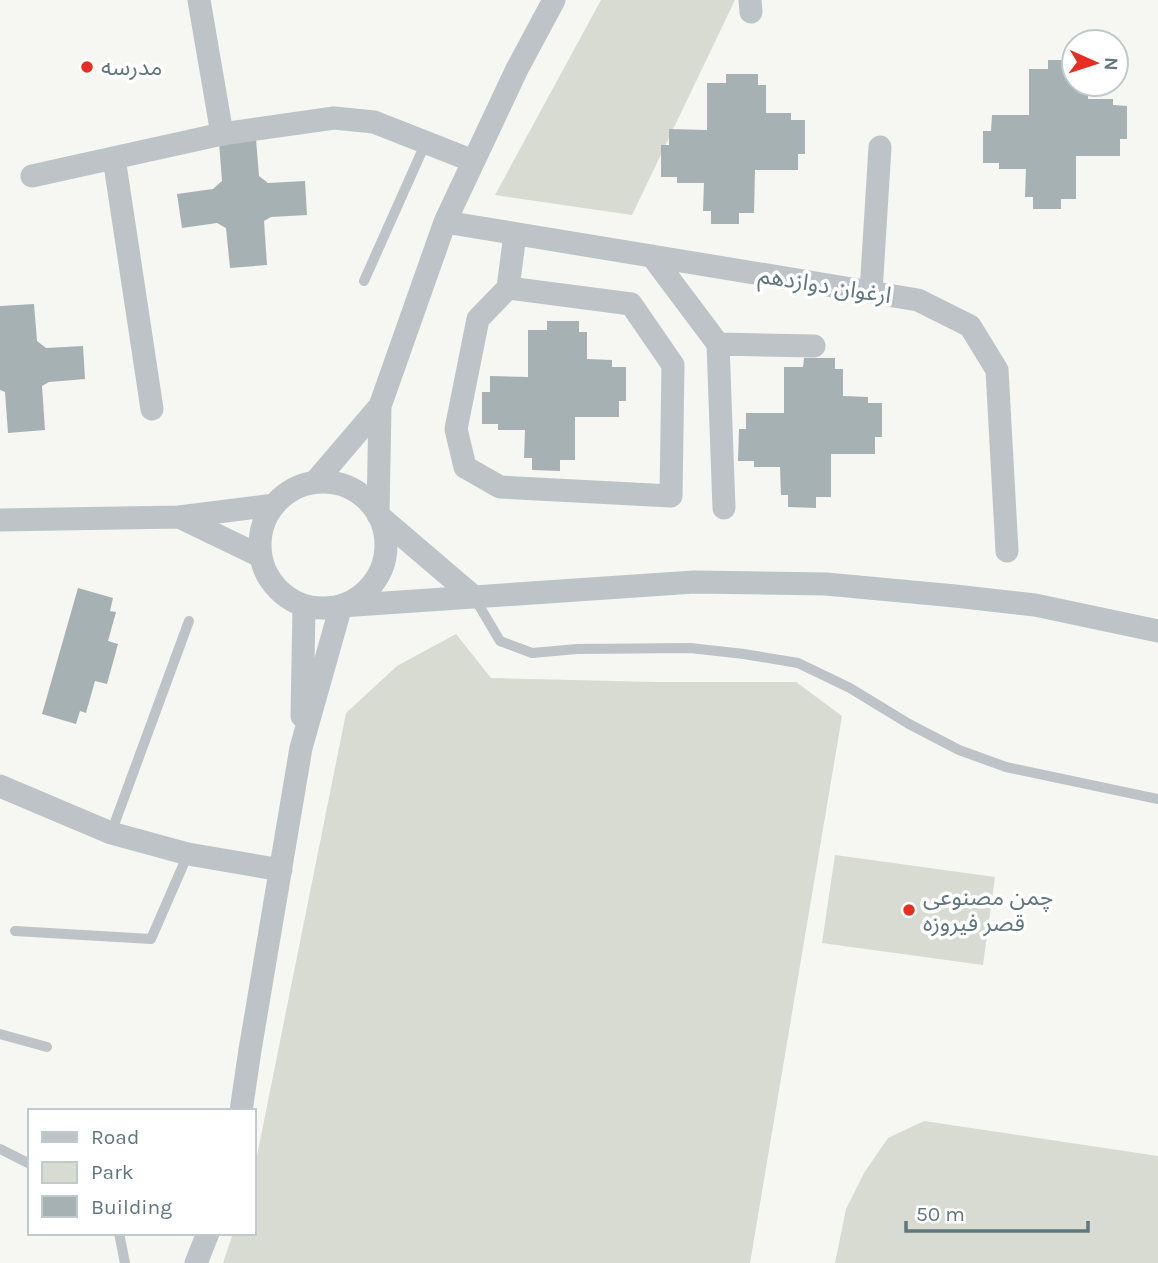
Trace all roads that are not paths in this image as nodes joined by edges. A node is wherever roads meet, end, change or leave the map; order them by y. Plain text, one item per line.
1 (199, 0) edge
2 (554, 0) edge
3 (222, 134) junction
4 (426, 142) junction
5 (880, 147) dead end
6 (114, 158) junction
7 (473, 161) junction
8 (32, 176) dead end
9 (445, 222) junction
10 (515, 234) junction
11 (652, 256) junction
12 (364, 281) dead end
13 (509, 288) junction
14 (872, 292) junction
15 (718, 344) junction
16 (814, 345) dead end
17 (380, 406) junction
18 (152, 410) dead end
19 (315, 482) junction
20 (274, 505) junction
21 (724, 508) dead end
22 (379, 515) junction
23 (179, 517) junction
24 (0, 520) edge
25 (1007, 551) dead end
26 (260, 556) junction
27 (474, 597) junction
28 (303, 606) junction
29 (341, 606) junction
30 (189, 621) dead end
31 (1158, 631) edge
32 (301, 748) junction
33 (0, 786) edge
34 (1158, 799) edge
35 (111, 833) junction
36 (188, 854) junction
37 (281, 870) junction
38 (15, 931) dead end
39 (0, 1034) edge
40 (47, 1047) dead end
41 (241, 1109) edge
42 (0, 1149) edge
43 (28, 1163) edge
44 (119, 1235) edge
45 (207, 1235) edge
46 (125, 1263) edge
47 (197, 1263) edge

1 - 3 street
2 - 7 street
3 - 4 street
3 - 6 street
4 - 7 street
4 - 12 lane
5 - 14 street
6 - 8 street
6 - 18 street
7 - 9 street
9 - 10 street, ارغوان دوازدهم
9 - 17 street
10 - 11 street, ارغوان دوازدهم
10 - 13 street
11 - 14 street, ارغوان دوازدهم
11 - 15 street
13 - 13 street
14 - 25 street, ارغوان دوازدهم
15 - 16 street
15 - 21 street
17 - 19 street
17 - 22 street
19 - 20 street
19 - 22 street
20 - 23 street
20 - 26 street
22 - 27 street
22 - 29 street
23 - 24 street
23 - 26 street
26 - 28 street
27 - 29 street
27 - 31 street
27 - 34 lane
28 - 29 street
28 - 32 street
29 - 32 street
30 - 35 lane
32 - 37 street
33 - 35 street
35 - 36 street
36 - 37 street
36 - 38 lane
37 - 41 street
39 - 40 lane
42 - 43 lane
44 - 46 lane
45 - 47 street

